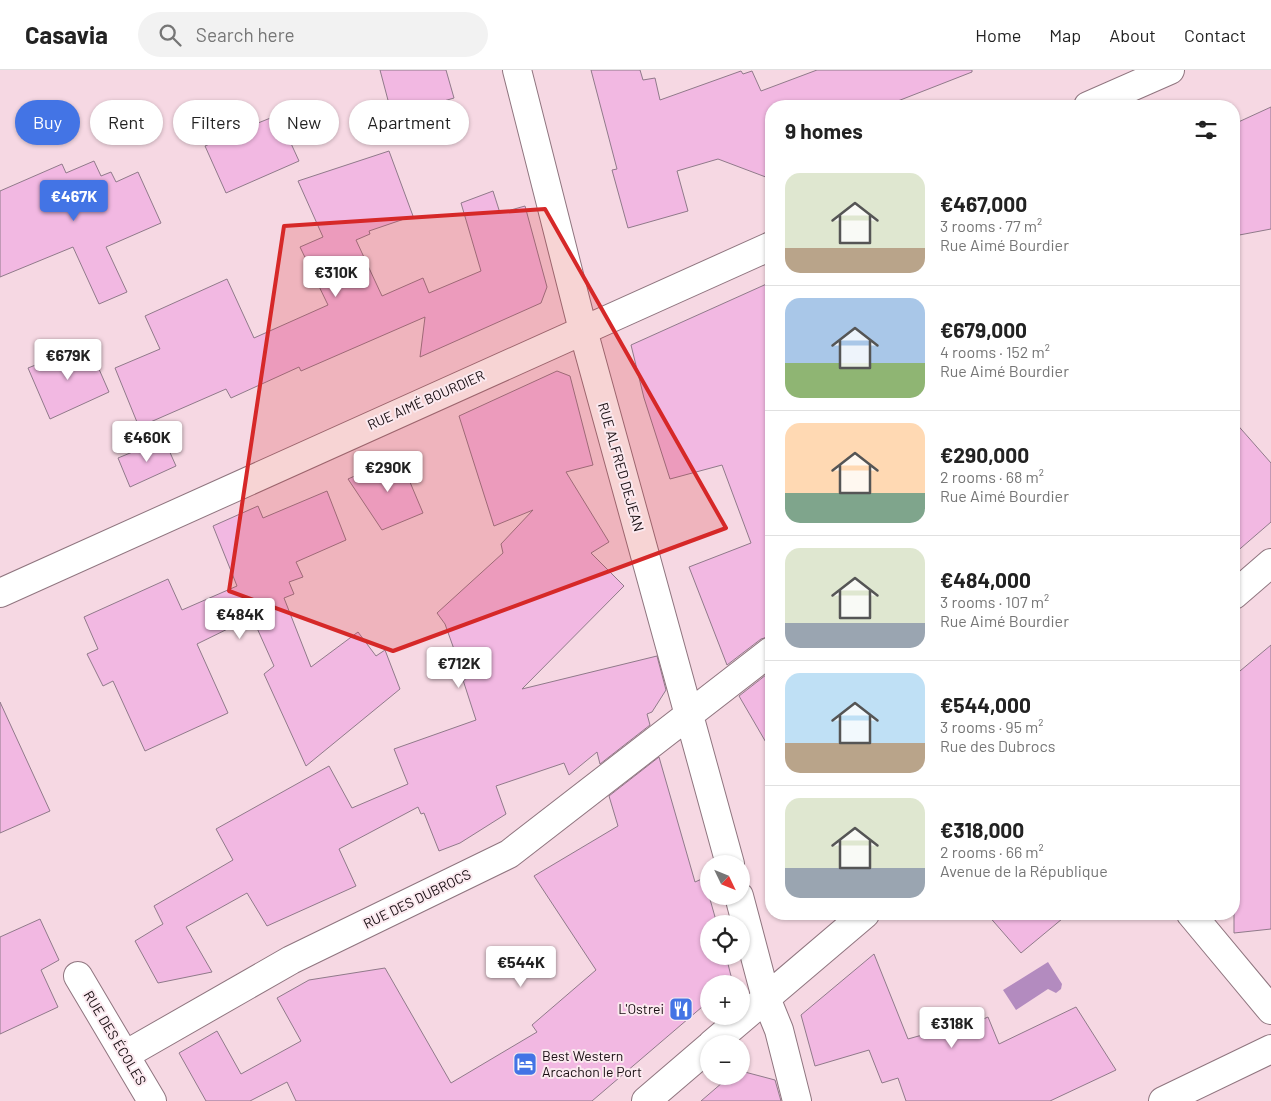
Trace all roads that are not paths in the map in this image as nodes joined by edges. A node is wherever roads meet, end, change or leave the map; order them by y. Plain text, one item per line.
1 (517, 70) edge
2 (1170, 70) edge
3 (1102, 100) edge
4 (765, 249) edge
5 (583, 330) junction
6 (1271, 563) edge
7 (1240, 590) edge
8 (0, 593) edge
9 (765, 656) edge
10 (690, 714) junction
11 (728, 855) edge
12 (741, 905) edge
13 (858, 920) edge
14 (1196, 920) edge
15 (78, 976) dead end
16 (766, 998) junction
17 (1271, 1010) edge
18 (723, 1035) edge
19 (1271, 1048) edge
20 (125, 1055) junction
21 (700, 1055) edge
22 (152, 1101) edge
23 (646, 1101) edge
24 (797, 1101) edge
25 (1164, 1101) edge

1 - 5 street, RUE ALFRED DEJEAN
2 - 3 street
4 - 5 street, RUE AIMÉ BOURDIER
5 - 8 street, RUE AIMÉ BOURDIER
5 - 10 street, RUE ALFRED DEJEAN
6 - 7 street
9 - 10 street, RUE DES DUBROCS
10 - 11 street, RUE ALFRED DEJEAN
10 - 20 street, RUE DES DUBROCS
12 - 16 street
13 - 16 street
14 - 17 street
15 - 20 street, RUE DES ÉCOLES
16 - 18 street
16 - 24 street
19 - 25 street
20 - 22 street, RUE DES ÉCOLES
21 - 23 street

